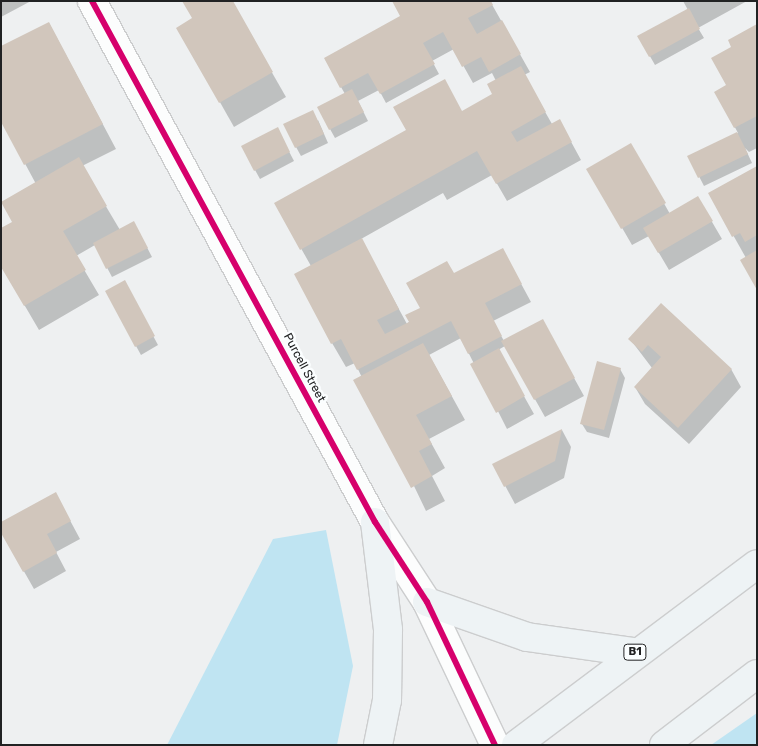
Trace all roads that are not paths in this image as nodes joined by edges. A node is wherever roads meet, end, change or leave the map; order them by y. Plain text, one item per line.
1 (92, 1) edge
2 (375, 522) junction
3 (757, 564) edge
4 (427, 602) junction
5 (634, 652) junction
6 (757, 674) edge
7 (378, 745) edge
8 (495, 745) edge
9 (516, 745) edge
10 (664, 745) edge

1 - 2 street, Purcell Street
2 - 4 street, Purcell Street
2 - 7 main road
3 - 5 main road, B1
4 - 5 main road
4 - 8 street, Purcell Street
5 - 9 main road, B1
6 - 10 main road

